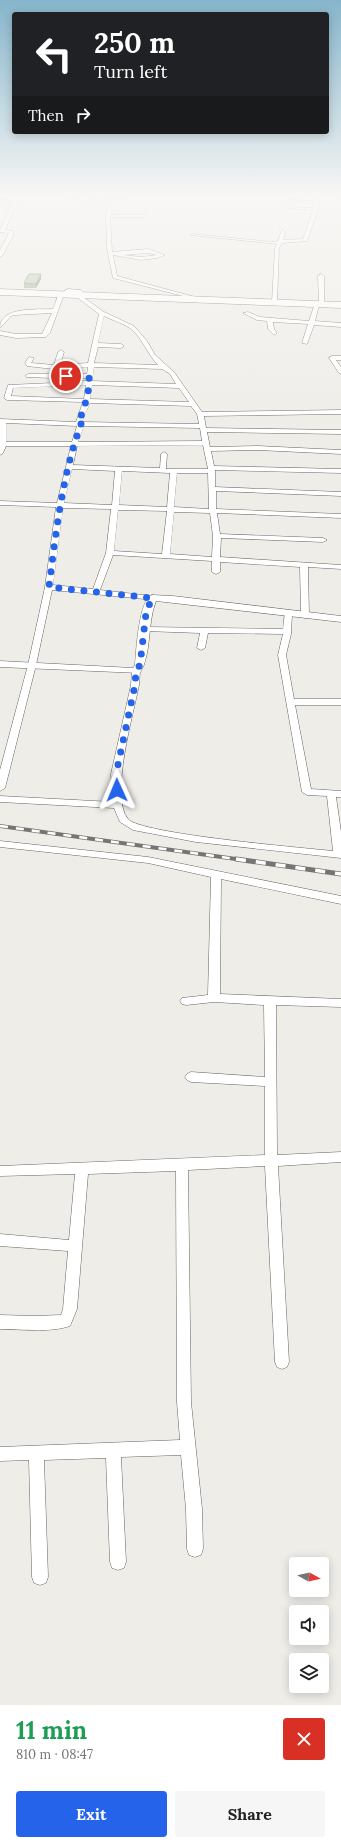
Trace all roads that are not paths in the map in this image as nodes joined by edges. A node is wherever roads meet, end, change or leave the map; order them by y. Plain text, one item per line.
1 (115, 276) edge
2 (276, 276) edge
3 (321, 276) dead end
4 (0, 293) edge
5 (62, 296) junction
6 (82, 296) junction
7 (193, 298) junction
8 (182, 300) junction
9 (276, 302) junction
10 (319, 305) junction
11 (341, 306) edge
12 (55, 311) junction
13 (102, 312) junction
14 (246, 313) dead end
15 (270, 320) junction
16 (311, 323) junction
17 (341, 324) edge
18 (0, 326) edge
19 (0, 333) edge
20 (274, 333) dead end
21 (305, 344) dead end
22 (95, 345) junction
23 (121, 346) dead end
24 (61, 352) dead end
25 (325, 357) dead end
26 (31, 358) dead end
27 (332, 358) junction
28 (341, 358) edge
29 (91, 365) junction
30 (56, 367) junction
31 (163, 367) junction
32 (341, 372) edge
33 (28, 376) dead end
34 (55, 376) junction
35 (89, 376) junction
36 (90, 383) junction
37 (56, 385) junction
38 (181, 386) junction
39 (87, 401) junction
40 (193, 404) junction
41 (341, 412) edge
42 (200, 414) junction
43 (2, 421) edge
44 (317, 423) dead end
45 (80, 424) junction
46 (203, 428) junction
47 (341, 429) edge
48 (288, 431) junction
49 (316, 435) junction
50 (288, 439) dead end
51 (3, 444) junction
52 (74, 445) junction
53 (207, 446) junction
54 (341, 452) edge
55 (0, 453) edge
56 (164, 454) dead end
57 (69, 467) junction
58 (119, 469) junction
59 (211, 469) junction
60 (163, 470) junction
61 (174, 471) junction
62 (341, 471) edge
63 (213, 489) junction
64 (341, 494) edge
65 (0, 504) edge
66 (60, 506) junction
67 (114, 508) junction
68 (170, 510) junction
69 (213, 512) junction
70 (341, 516) edge
71 (217, 536) junction
72 (324, 540) dead end
73 (110, 553) junction
74 (166, 556) junction
75 (216, 559) junction
76 (304, 565) junction
77 (341, 567) edge
78 (216, 572) dead end
79 (49, 587) junction
80 (96, 591) junction
81 (152, 598) junction
82 (288, 614) junction
83 (305, 616) junction
84 (341, 619) edge
85 (145, 629) junction
86 (205, 630) junction
87 (287, 632) junction
88 (201, 648) dead end
89 (0, 664) edge
90 (32, 665) junction
91 (136, 671) junction
92 (290, 702) junction
93 (341, 702) edge
94 (0, 788) edge
95 (336, 793) edge
96 (0, 799) edge
97 (118, 805) junction
98 (0, 844) edge
99 (216, 875) junction
100 (341, 900) edge
101 (214, 998) junction
102 (186, 1001) dead end
103 (270, 1001) junction
104 (341, 1003) edge
105 (191, 1077) dead end
106 (271, 1082) junction
107 (341, 1157) edge
108 (271, 1161) junction
109 (182, 1165) junction
110 (82, 1168) junction
111 (0, 1171) edge
112 (0, 1240) edge
113 (75, 1246) junction
114 (0, 1322) edge
115 (282, 1362) dead end
116 (188, 1447) junction
117 (113, 1450) junction
118 (36, 1453) junction
119 (0, 1454) edge
120 (195, 1549) dead end
121 (118, 1562) dead end
122 (40, 1577) dead end

1 - 7 street
2 - 9 street
3 - 10 street
4 - 5 highway
5 - 6 highway
5 - 12 street
6 - 8 highway
6 - 13 street
7 - 8 highway
7 - 9 highway
8 - 10 highway
9 - 10 highway
10 - 11 highway
10 - 16 street
12 - 18 street
12 - 19 street
13 - 22 street
13 - 31 street
14 - 15 street
15 - 16 street
15 - 20 street
16 - 17 street
16 - 21 street
22 - 23 street
22 - 29 street
24 - 30 street
25 - 27 street
26 - 30 street
27 - 28 street
27 - 32 street
29 - 30 street
29 - 31 street
29 - 35 street
30 - 34 street
31 - 38 street
33 - 34 street
34 - 35 street
34 - 37 street
35 - 36 street
36 - 37 street
36 - 38 street
36 - 39 street
37 - 39 street
38 - 40 street
39 - 40 street
39 - 45 street
40 - 42 street
41 - 42 street
42 - 46 street
43 - 45 street
43 - 51 street
44 - 49 street
45 - 46 street
45 - 52 street
46 - 48 street
46 - 53 street
47 - 49 street
48 - 49 street
48 - 50 street
51 - 52 street
51 - 55 street
52 - 53 street
52 - 57 street
53 - 54 street
53 - 59 street
56 - 60 street
57 - 58 street
57 - 66 street
58 - 60 street
58 - 67 street
59 - 61 street
59 - 62 street
59 - 63 street
60 - 61 street
61 - 68 street
63 - 64 street
63 - 69 street
65 - 66 street
66 - 67 street
66 - 79 street
67 - 68 street
67 - 73 street
68 - 69 street
68 - 74 street
69 - 70 street
69 - 71 street
71 - 72 street
71 - 75 street
73 - 74 street
73 - 80 street
74 - 75 street
75 - 76 street
75 - 78 street
76 - 77 street
76 - 83 street
79 - 80 street
79 - 90 street
80 - 81 street
81 - 82 street
81 - 85 street
82 - 83 street
82 - 87 street
83 - 84 street
85 - 86 street
85 - 91 street
86 - 87 street
86 - 88 street
87 - 92 street
89 - 90 street
90 - 91 street
90 - 94 street
91 - 97 street
92 - 93 street
92 - 95 street
95 - 97 street
96 - 97 street
98 - 99 street
99 - 100 street
99 - 101 street
101 - 102 street
101 - 103 street
103 - 104 street
103 - 106 street
105 - 106 street
106 - 108 street
107 - 108 street
108 - 109 street
108 - 115 street
109 - 110 street
109 - 116 street
110 - 111 street
110 - 113 street
112 - 113 street
113 - 114 street
116 - 117 street
116 - 120 street
117 - 118 street
117 - 121 street
118 - 119 street
118 - 122 street

